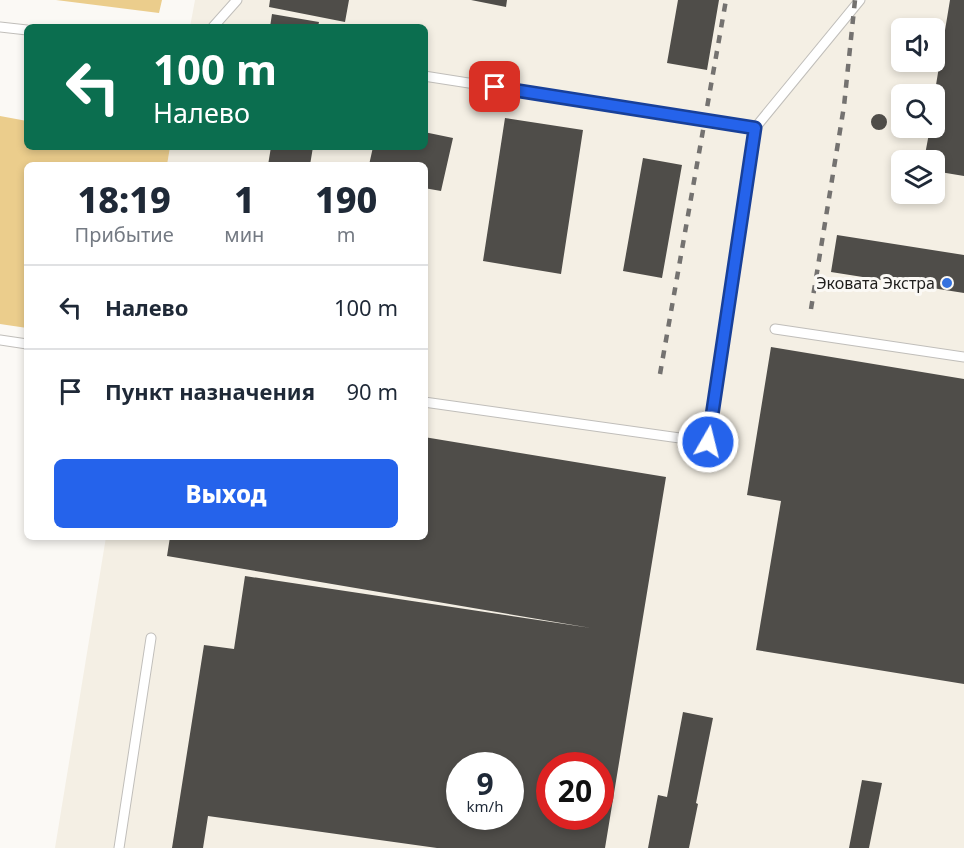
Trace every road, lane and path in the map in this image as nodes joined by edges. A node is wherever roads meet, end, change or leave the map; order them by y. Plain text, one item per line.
1 (237, 0) edge
2 (860, 0) edge
3 (216, 24) edge
4 (0, 27) edge
5 (24, 30) edge
6 (428, 77) edge
7 (755, 128) junction
8 (775, 328) dead end
9 (0, 340) edge
10 (24, 344) edge
11 (964, 357) edge
12 (428, 403) edge
13 (151, 638) dead end
14 (119, 848) edge

1 - 3 lane
2 - 7 lane
4 - 5 lane
6 - 7 lane
7 - 12 lane
8 - 11 lane
9 - 10 lane
13 - 14 lane

